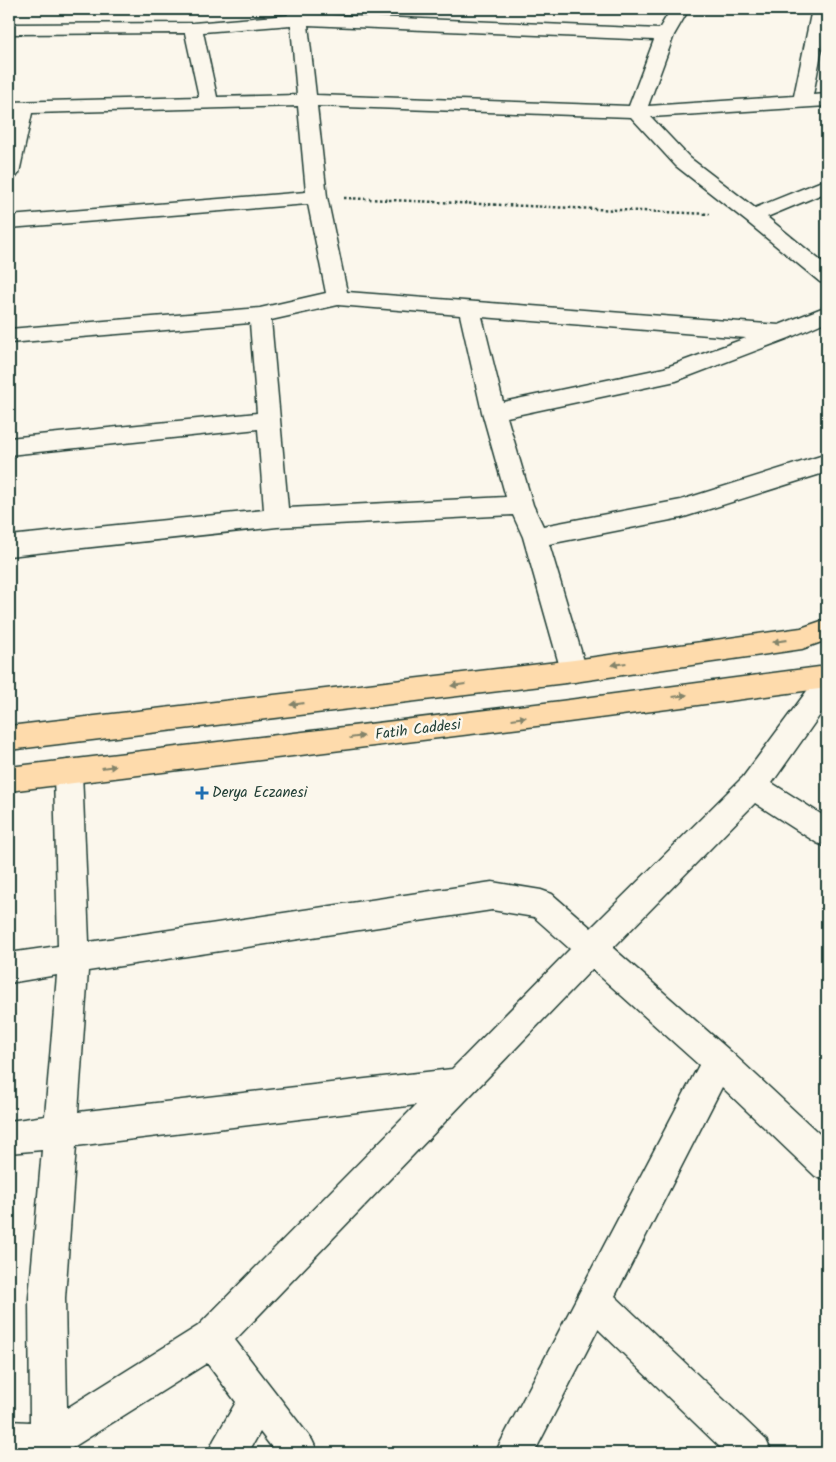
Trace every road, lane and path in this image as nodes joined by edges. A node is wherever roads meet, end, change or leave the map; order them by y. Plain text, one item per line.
1 (680, 9) edge
2 (820, 9) edge
3 (297, 14) edge
4 (193, 28) junction
5 (9, 29) edge
6 (665, 34) junction
7 (308, 100) junction
8 (827, 100) edge
9 (209, 102) junction
10 (802, 102) junction
11 (16, 107) edge
12 (636, 112) junction
13 (9, 173) edge
14 (827, 185) edge
15 (317, 197) junction
16 (753, 216) junction
17 (9, 222) edge
18 (827, 277) edge
19 (338, 298) junction
20 (469, 307) junction
21 (827, 313) edge
22 (260, 315) junction
23 (781, 333) junction
24 (9, 336) edge
25 (494, 412) junction
26 (269, 420) junction
27 (9, 447) edge
28 (827, 463) edge
29 (521, 505) junction
30 (278, 518) junction
31 (535, 537) junction
32 (9, 546) edge
33 (827, 629) edge
34 (574, 671) junction
35 (827, 677) edge
36 (827, 684) edge
37 (9, 738) edge
38 (68, 772) junction
39 (9, 779) edge
40 (754, 786) junction
41 (827, 834) edge
42 (591, 949) junction
43 (74, 958) junction
44 (9, 968) edge
45 (718, 1061) junction
46 (460, 1084) junction
47 (61, 1131) junction
48 (9, 1137) edge
49 (827, 1164) edge
50 (593, 1300) junction
51 (211, 1339) junction
52 (258, 1400) junction
53 (9, 1440) edge
54 (40, 1447) edge
55 (227, 1453) edge
56 (299, 1453) edge
57 (514, 1453) edge
58 (753, 1453) edge

1 - 6 street
2 - 10 street
3 - 4 street
3 - 6 street
3 - 7 street
4 - 5 street
4 - 9 street
6 - 12 street
7 - 9 street
7 - 12 street
7 - 15 street
8 - 10 street
9 - 11 street
10 - 12 street
11 - 13 street
12 - 16 street
14 - 16 street
15 - 16 path
15 - 17 street
15 - 19 street
16 - 18 street
19 - 20 street
19 - 22 street
20 - 23 street
20 - 25 street
21 - 23 street
22 - 24 street
22 - 26 street
23 - 25 street
25 - 29 street
26 - 27 street
26 - 30 street
28 - 31 street
29 - 30 street
29 - 31 street
30 - 32 street
31 - 34 street
33 -> 34 main road
34 -> 37 main road
38 -> 35 main road, Fatih Caddesi
36 - 40 street
38 - 39 main road, Fatih Caddesi
38 - 43 street
40 - 41 street
40 - 42 street
42 - 43 street
42 - 45 street
42 - 46 street
43 - 44 street
43 - 47 street
45 - 49 street
45 - 50 street
46 - 47 street
46 - 51 street
47 - 48 street
47 - 54 street
50 - 57 street
50 - 58 street
51 - 52 street
51 - 54 street
52 - 55 street
52 - 56 street
53 - 54 street

